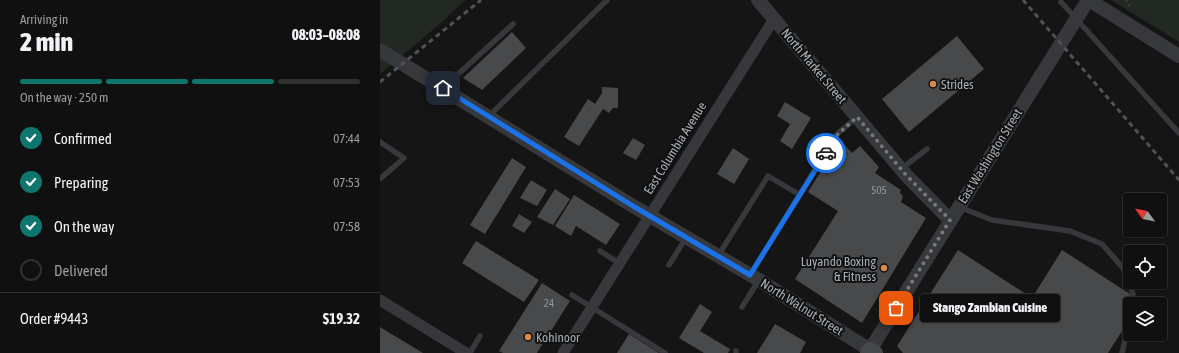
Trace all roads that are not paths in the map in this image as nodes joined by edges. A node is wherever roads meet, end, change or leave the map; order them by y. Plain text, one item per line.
1 (607, 0) edge
2 (758, 0) edge
3 (1088, 0) edge
4 (1060, 1) edge
5 (774, 19) junction
6 (513, 24) dead end
7 (380, 50) edge
8 (1179, 56) edge
9 (443, 88) junction
10 (488, 116) junction
11 (857, 117) junction
12 (1179, 133) edge
13 (380, 142) edge
14 (927, 149) dead end
15 (901, 169) junction
16 (380, 179) edge
17 (800, 195) junction
18 (959, 207) junction
19 (649, 216) junction
20 (950, 220) junction
21 (686, 238) junction
22 (600, 251) dead end
23 (718, 256) junction
24 (619, 263) junction
25 (669, 265) dead end
26 (754, 278) junction
27 (572, 295) dead end
28 (1133, 297) edge
29 (380, 300) edge
30 (591, 307) junction
31 (742, 307) dead end
32 (480, 336) dead end
33 (1125, 341) edge
34 (871, 352) edge
35 (466, 353) edge
36 (470, 353) edge
37 (563, 353) edge
38 (665, 353) edge
39 (1122, 353) edge

1 - 10 lane
2 - 5 street, North Market Street
3 - 8 street
3 - 18 street, East Washington Street
4 - 12 lane, bridge
5 - 11 street, North Market Street
5 - 19 street, East Columbia Avenue
6 - 9 lane
7 - 9 street, North Walnut Street
9 - 10 street, North Walnut Street
10 - 19 street, North Walnut Street
11 - 15 street, North Market Street
11 - 17 lane
13 - 16 lane
14 - 15 lane
15 - 20 street, North Market Street
17 - 23 lane
17 - 26 lane
18 - 20 street, East Washington Street
18 - 28 lane
19 - 21 street, North Walnut Street
19 - 24 street, East Columbia Avenue
20 - 34 street, East Washington Street
21 - 23 street, North Walnut Street
21 - 25 lane
22 - 24 lane
23 - 26 street, North Walnut Street
24 - 30 street, East Columbia Avenue
26 - 31 lane
26 - 34 street, North Walnut Street
27 - 30 lane
29 - 35 street
30 - 37 street, East Columbia Avenue
30 - 38 lane
32 - 36 lane
33 - 39 lane

